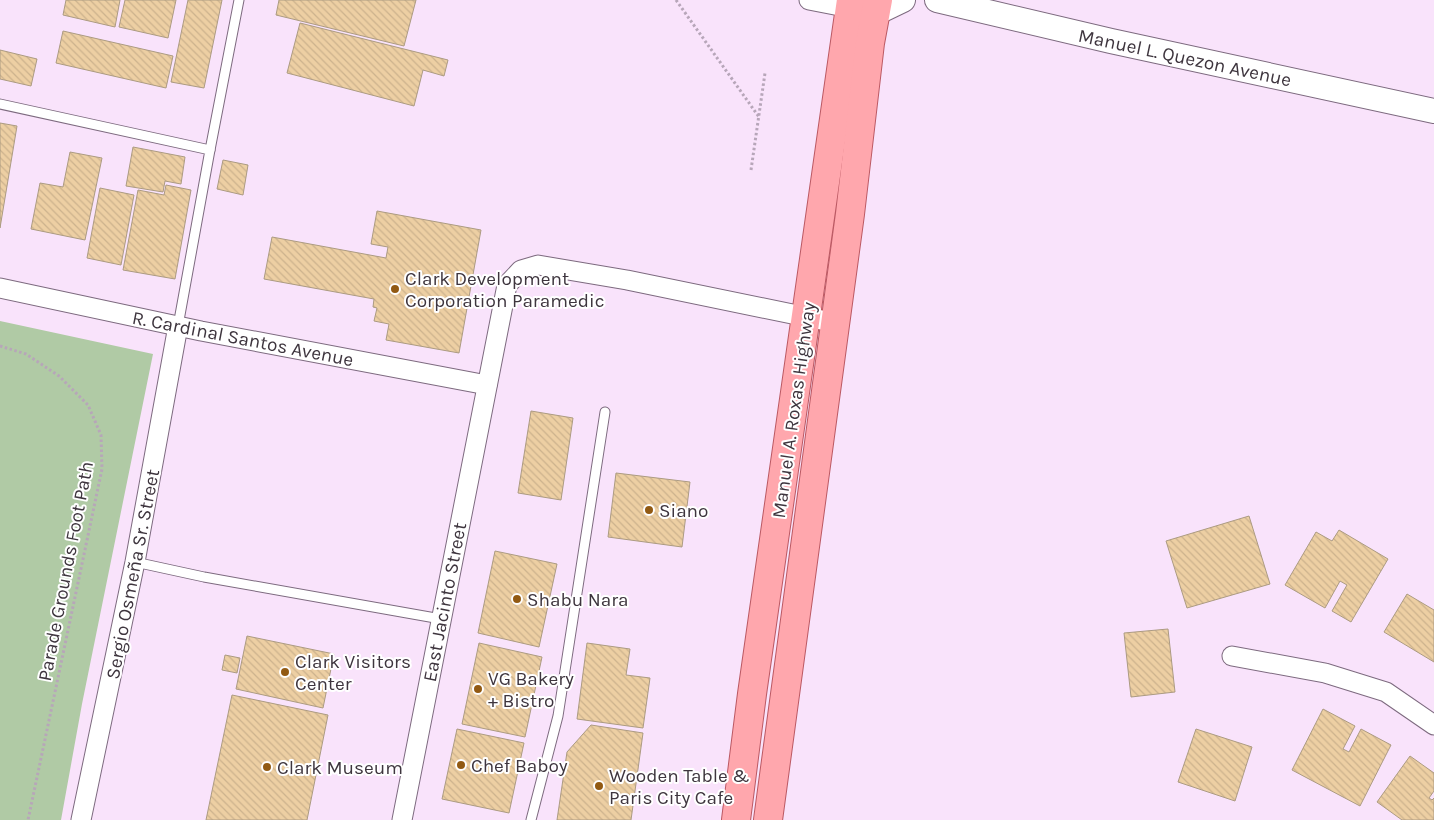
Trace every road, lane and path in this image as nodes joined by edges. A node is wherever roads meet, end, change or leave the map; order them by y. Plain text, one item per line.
1 (239, 0) edge
2 (676, 0) edge
3 (809, 0) edge
4 (903, 0) edge
5 (937, 0) edge
6 (851, 4) edge
7 (877, 6) edge
8 (765, 73) dead end
9 (0, 104) edge
10 (1434, 111) edge
11 (759, 117) junction
12 (210, 150) junction
13 (751, 170) dead end
14 (0, 288) edge
15 (806, 317) junction
16 (836, 322) junction
17 (178, 326) junction
18 (0, 346) edge
19 (487, 385) junction
20 (605, 412) dead end
21 (136, 562) junction
22 (441, 619) junction
23 (1232, 656) dead end
24 (1434, 726) edge
25 (28, 820) edge
26 (81, 820) edge
27 (402, 820) edge
28 (532, 820) edge
29 (736, 820) edge
30 (768, 820) edge

1 - 12 lane
2 - 11 path
3 - 6 street
4 - 7 street
5 - 10 street, Manuel L. Quezon Avenue
6 - 7 street
6 - 15 main road, Manuel A. Roxas Highway
7 - 16 main road, Manuel A. Roxas Highway
8 - 11 path
9 - 12 lane
11 - 13 path
12 - 17 lane
14 - 17 street, R. Cardinal Santos Avenue
15 - 16 street, East Jacinto Street
15 - 19 street, East Jacinto Street
15 - 29 main road, Manuel A. Roxas Highway
16 - 30 main road, Manuel A. Roxas Highway
17 - 19 street, R. Cardinal Santos Avenue
17 - 21 street, Sergio Osmeña Sr. Street
18 - 25 path, Parade Grounds Foot Path
19 - 22 street, East Jacinto Street
20 - 28 lane
21 - 22 lane
21 - 26 street, Sergio Osmeña Sr. Street
22 - 27 street, East Jacinto Street
23 - 24 street

